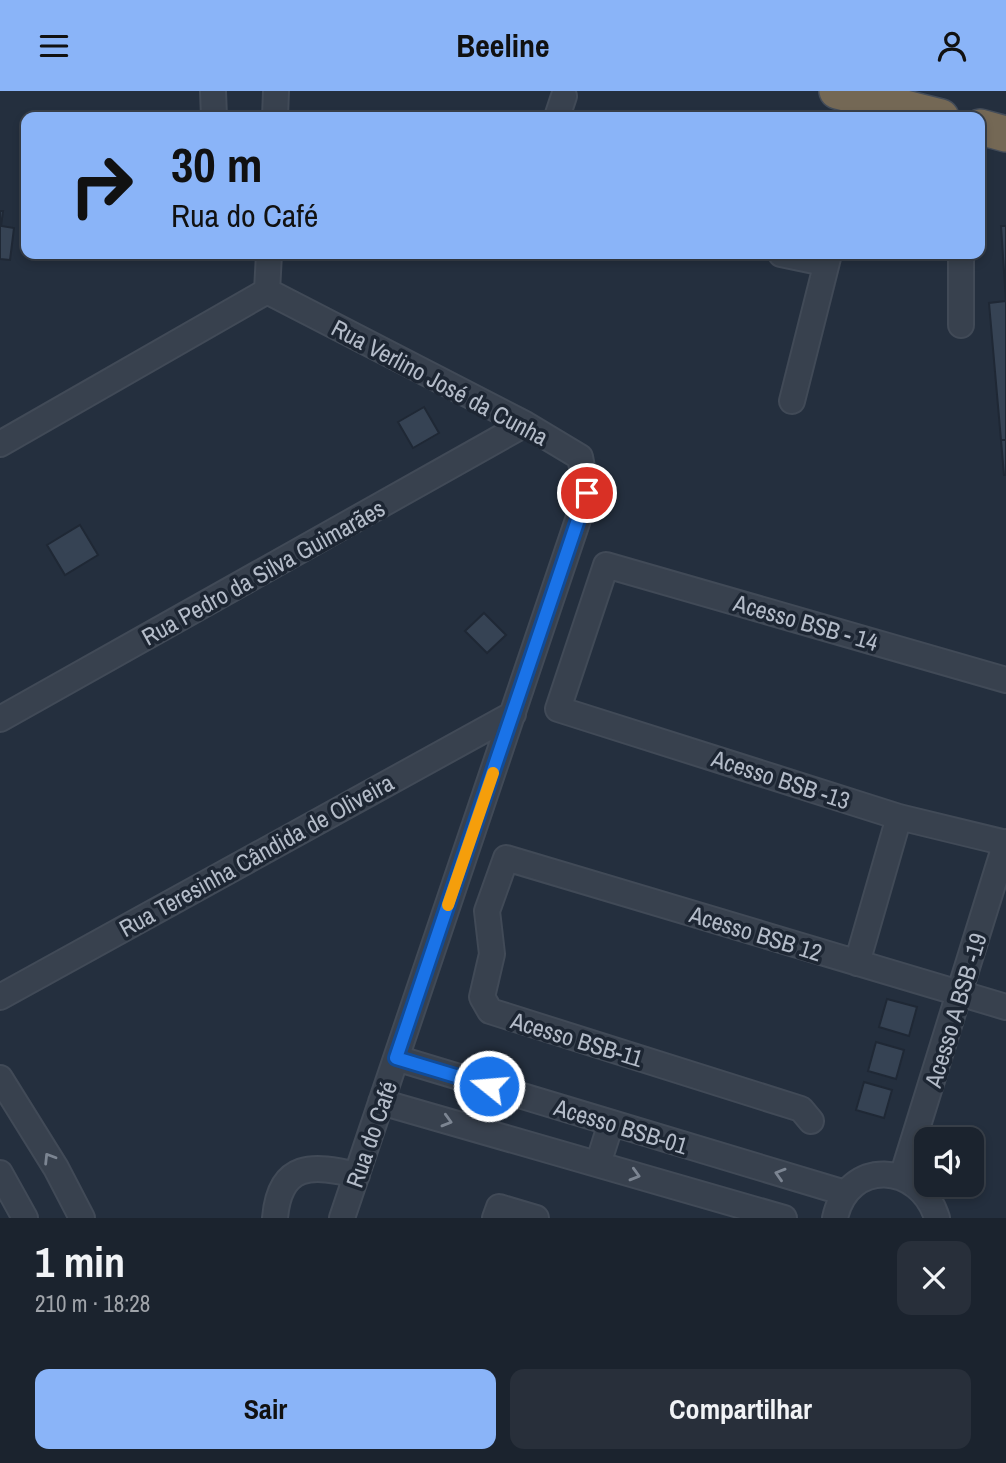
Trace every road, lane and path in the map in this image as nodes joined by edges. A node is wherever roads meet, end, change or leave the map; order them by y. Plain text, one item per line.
1 (213, 91) edge
2 (276, 91) edge
3 (837, 91) edge
4 (214, 112) edge
5 (275, 112) edge
6 (896, 112) edge
7 (985, 128) edge
8 (1006, 134) edge
9 (269, 259) edge
10 (826, 259) edge
11 (961, 259) edge
12 (267, 291) junction
13 (961, 325) dead end
14 (792, 401) dead end
15 (525, 424) junction
16 (0, 445) edge
17 (587, 493) joint
18 (1006, 680) edge
19 (558, 709) joint
20 (513, 714) junction
21 (0, 719) edge
22 (899, 817) junction
23 (1006, 842) edge
24 (506, 858) joint
25 (858, 963) junction
26 (960, 993) junction
27 (0, 997) edge
28 (1006, 1007) edge
29 (396, 1058) junction
30 (0, 1078) edge
31 (382, 1102) junction
32 (811, 1122) dead end
33 (611, 1123) junction
34 (598, 1164) junction
35 (0, 1173) edge
36 (357, 1175) junction
37 (902, 1177) junction
38 (845, 1193) junction
39 (497, 1213) edge
40 (25, 1218) edge
41 (82, 1218) edge
42 (275, 1218) edge
43 (342, 1218) edge
44 (536, 1218) edge
45 (784, 1218) edge
46 (835, 1218) edge
47 (937, 1218) edge

1 - 4 street
2 - 5 street
3 - 6 highway
7 - 8 highway
9 - 12 street
10 - 14 street
11 - 13 street
12 - 15 street, Rua Verlino José da Cunha
12 - 16 street
15 - 17 street, Rua Verlino José da Cunha
15 - 21 street, Rua Pedro da Silva Guimarães
17 - 20 street, Rua do Café
18 - 19 street, Acesso BSB - 14
19 - 22 street, Acesso BSB -13
20 - 27 street, Rua Teresinha Cândida de Oliveira
20 - 29 street, Rua do Café
22 - 23 street, Acesso BSB -13
22 - 25 street
23 - 26 street, Acesso A BSB -19
24 - 25 street, Acesso BSB 12
24 - 32 street, Acesso BSB-11
25 - 26 street, Acesso BSB 12
26 - 28 street, Acesso BSB 12
26 - 37 street, Acesso A BSB -19
29 - 31 street, Rua do Café
29 - 33 street, Acesso BSB-01
41 -> 30 street
31 -> 34 street, Acesso BSB-01
31 - 36 street, Rua do Café
33 - 34 street
38 -> 33 street, Acesso BSB-01
34 -> 45 street, Acesso BSB-01
35 - 40 street
36 - 42 street
36 - 43 street, Rua do Café
37 - 38 street
37 - 47 street
38 - 46 street
39 - 44 street

